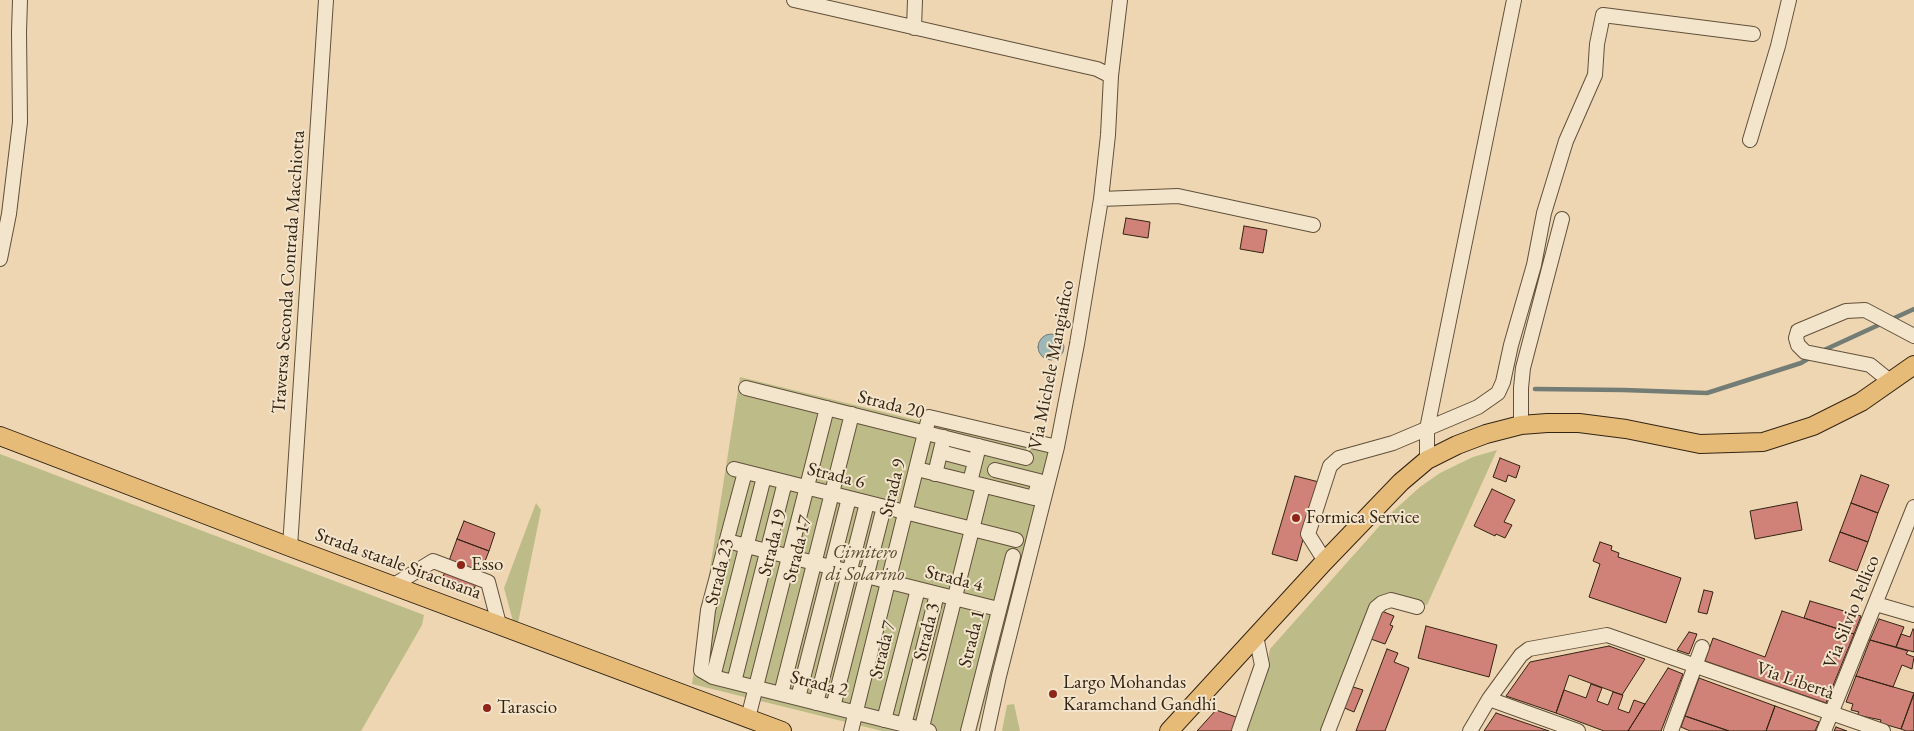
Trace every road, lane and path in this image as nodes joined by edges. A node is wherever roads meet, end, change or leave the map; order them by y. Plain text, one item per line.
1 (20, 0) edge
2 (326, 0) edge
3 (794, 0) edge
4 (915, 0) edge
5 (1120, 0) edge
6 (1514, 0) edge
7 (1789, 0) edge
8 (914, 28) junction
9 (1753, 34) dead end
10 (1111, 76) junction
11 (1750, 140) dead end
12 (1101, 199) junction
13 (1562, 219) dead end
14 (1313, 225) dead end
15 (0, 259) edge
16 (1914, 336) edge
17 (1914, 365) edge
18 (1891, 382) junction
19 (746, 388) dead end
20 (827, 408) junction
21 (852, 414) junction
22 (1521, 425) junction
23 (1427, 429) junction
24 (926, 433) junction
25 (0, 436) edge
26 (944, 437) junction
27 (979, 446) junction
28 (1057, 447) junction
29 (1000, 451) junction
30 (940, 452) junction
31 (1026, 458) dead end
32 (1427, 460) junction
33 (975, 461) junction
34 (917, 469) junction
35 (936, 470) junction
36 (764, 477) junction
37 (984, 480) junction
38 (784, 482) junction
39 (807, 488) junction
40 (1036, 490) dead end
41 (832, 494) junction
42 (848, 498) junction
43 (867, 503) junction
44 (884, 507) junction
45 (1914, 508) edge
46 (906, 512) junction
47 (972, 529) junction
48 (1016, 540) dead end
49 (727, 541) junction
50 (746, 546) junction
51 (290, 547) junction
52 (767, 551) junction
53 (1013, 556) dead end
54 (789, 557) junction
55 (1324, 561) junction
56 (814, 563) junction
57 (831, 567) junction
58 (850, 572) junction
59 (867, 576) junction
60 (889, 582) junction
61 (394, 585) junction
62 (918, 589) junction
63 (937, 594) junction
64 (955, 598) junction
65 (1876, 604) junction
66 (1417, 607) dead end
67 (998, 609) junction
68 (1914, 615) edge
69 (499, 624) junction
70 (1256, 636) junction
71 (1702, 647) dead end
72 (1695, 666) junction
73 (707, 674) junction
74 (734, 682) junction
75 (756, 688) junction
76 (781, 694) junction
77 (798, 698) junction
78 (1489, 699) junction
79 (816, 703) junction
80 (834, 707) junction
81 (855, 713) junction
82 (1831, 713) junction
83 (748, 718) junction
84 (884, 720) junction
85 (904, 725) junction
86 (924, 730) edge
87 (782, 731) edge
88 (851, 731) edge
89 (968, 731) edge
90 (987, 731) edge
91 (1168, 731) edge
92 (1239, 731) edge
93 (1328, 731) edge
94 (1470, 731) edge
95 (1578, 731) edge
96 (1671, 731) edge
97 (1824, 731) edge
98 (1883, 731) edge

1 - 15 street
2 - 51 street, Traversa Seconda Contrada Macchiotta
3 - 8 street
4 - 8 street
5 - 10 street, Via Michele Mangiafico
6 - 23 street
7 - 11 street
8 - 10 street
9 - 23 street
10 - 12 street, Via Michele Mangiafico
12 - 14 street
12 - 28 street, Via Michele Mangiafico
13 - 22 street
16 - 18 street
17 - 18 main road
18 - 22 main road
19 - 20 street, Strada 20
20 - 21 street, Strada 20
20 - 39 street, Strada 19
21 - 24 street, Strada 20
21 - 41 street, Strada 17
22 - 32 main road
23 - 32 street
23 - 55 street
24 - 26 street, Strada 20
24 - 28 street, Strada 9
24 - 34 street, Strada 9
25 - 51 main road, Strada statale Siracusana
26 - 27 street, Strada 20
26 - 30 street
27 - 29 street, Strada 20
27 - 33 street
28 - 90 street, Via Michele Mangiafico
29 - 31 street, Strada 20
29 - 37 street
30 - 33 street
30 - 35 street
32 - 55 main road
33 - 37 street
34 - 35 street
34 - 46 street, Strada 9
35 - 37 street
36 - 38 street, Strada 6
36 - 49 street, Strada 6
36 - 50 street, Strada 23
37 - 40 street
37 - 47 street, Strada 3
38 - 39 street, Strada 6
38 - 52 street
39 - 41 street, Strada 6
39 - 54 street, Strada 19
41 - 42 street, Strada 6
41 - 56 street, Strada 17
42 - 43 street, Strada 6
42 - 57 street
43 - 44 street, Strada 6
43 - 58 street
44 - 46 street, Strada 6
44 - 59 street
45 - 65 street, Via Silvio Pellico
46 - 47 street, Strada 6
46 - 60 street, Strada 9
47 - 48 street, Strada 6
47 - 64 street, Strada 3
49 - 50 street, Strada 4
49 - 73 street
50 - 52 street, Strada 4
50 - 73 street, Strada 23
51 - 61 main road, Strada statale Siracusana
52 - 54 street, Strada 4
52 - 74 street
53 - 67 street, Strada 1
54 - 56 street, Strada 4
54 - 75 street, Strada 19
55 - 70 main road
56 - 57 street, Strada 4
56 - 76 street, Strada 17
57 - 58 street, Strada 4
57 - 77 street
58 - 59 street, Strada 4
58 - 79 street
59 - 60 street, Strada 4
59 - 80 street
60 - 62 street, Strada 4
60 - 81 street, Strada 9
61 - 69 main road, Strada statale Siracusana
61 - 69 street
62 - 63 street, Strada 4
62 - 84 street, Strada 7
63 - 64 street, Strada 4
63 - 85 street
64 - 67 street, Strada 4
64 - 86 street, Strada 3
65 - 68 street
65 - 82 street, Via Silvio Pellico
66 - 93 street
67 - 89 street, Strada 1
69 - 83 main road, Strada statale Siracusana
70 - 91 main road
70 - 92 street
71 - 72 street
72 - 78 street, Via Libertà
72 - 82 street, Via Libertà
72 - 96 street
73 - 74 street, Strada 2
74 - 75 street, Strada 2
75 - 76 street, Strada 2
75 - 83 street, Strada 19
76 - 77 street, Strada 2
77 - 79 street, Strada 2
78 - 94 street, Via Libertà
78 - 95 street
79 - 80 street, Strada 2
80 - 81 street, Strada 2
81 - 84 street, Strada 2
81 - 88 street, Strada 9
82 - 97 street, Via Silvio Pellico
82 - 98 street, Via Libertà
83 - 87 main road, Strada statale Siracusana
84 - 85 street, Strada 2
85 - 86 street, Strada 2

